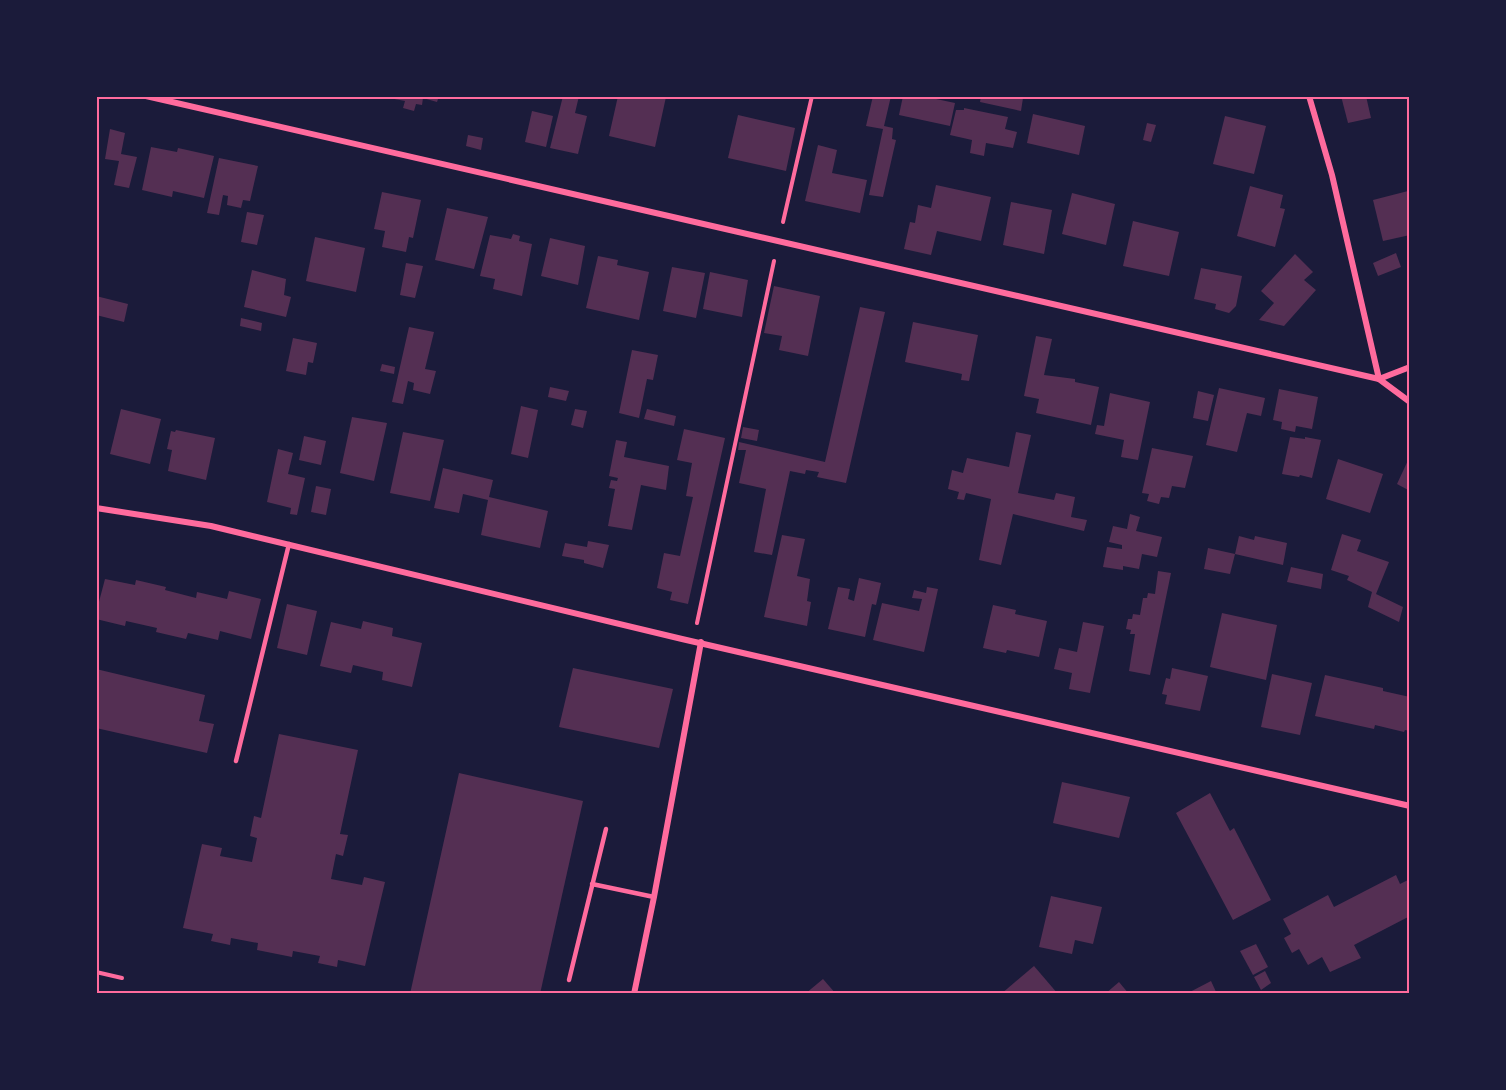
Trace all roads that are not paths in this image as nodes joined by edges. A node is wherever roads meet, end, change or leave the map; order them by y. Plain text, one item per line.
1 (146, 96) edge
2 (1309, 96) edge
3 (1410, 367) edge
4 (1379, 379) junction
5 (1410, 402) edge
6 (96, 508) edge
7 (289, 544) junction
8 (700, 642) junction
9 (236, 761) dead end
10 (1410, 806) edge
11 (606, 829) dead end
12 (592, 884) junction
13 (654, 897) junction
14 (569, 980) dead end
15 (634, 994) edge

1 - 4 street
2 - 4 street
3 - 4 street
4 - 5 street
6 - 7 street
7 - 8 street
7 - 9 lane
8 - 10 street
8 - 13 street
11 - 12 lane
12 - 13 lane
12 - 14 lane
13 - 15 street

